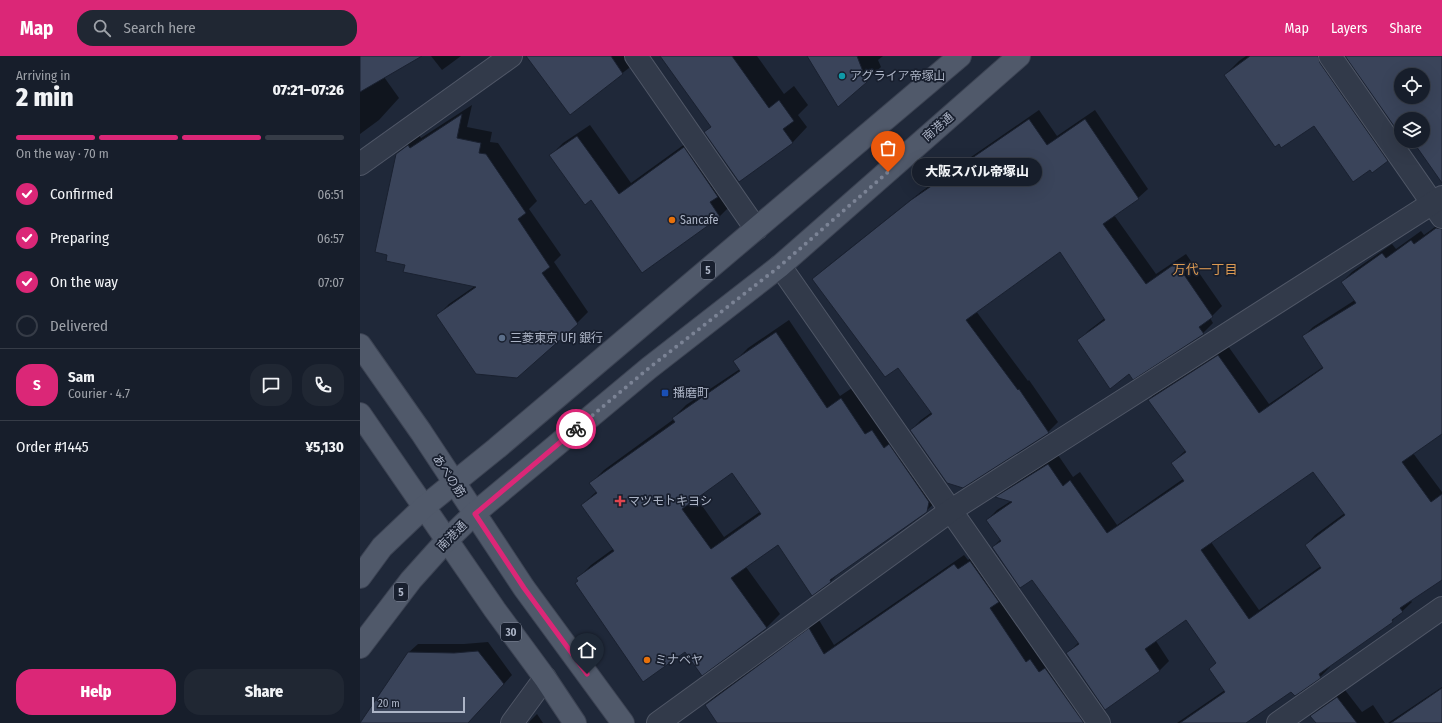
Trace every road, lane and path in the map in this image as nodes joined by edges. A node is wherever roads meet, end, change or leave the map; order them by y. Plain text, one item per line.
1 (511, 56) edge
2 (636, 56) edge
3 (960, 56) edge
4 (1019, 56) edge
5 (1330, 56) edge
6 (360, 164) edge
7 (1439, 205) edge
8 (756, 229) junction
9 (780, 266) junction
10 (360, 345) edge
11 (360, 414) edge
12 (454, 483) junction
13 (424, 507) junction
14 (950, 511) junction
15 (475, 514) junction
16 (446, 541) junction
17 (360, 577) edge
18 (1442, 608) edge
19 (360, 647) edge
20 (545, 678) junction
21 (512, 723) edge
22 (575, 723) edge
23 (623, 723) edge
24 (658, 723) edge
25 (1099, 723) edge
26 (1278, 723) edge

1 - 6 street
2 - 8 street
3 - 8 main road, 5
4 - 9 main road, 南港通 / 5
5 - 7 street
7 - 14 street
8 - 12 main road, 5
9 - 14 street
9 - 15 main road, 南港通 / 5
10 - 12 main road, あべの筋
11 - 13 main road, 30
12 - 13 main road, 5
12 - 15 main road, あべの筋
13 - 16 main road, 30
13 - 17 main road, 5
14 - 24 street
14 - 25 street
15 - 16 main road, 南港通 / 5
15 - 23 main road, あべの筋
16 - 19 main road, 南港通 / 5
16 - 20 main road, 30
18 - 26 street
20 - 21 street
20 - 22 main road, 30

